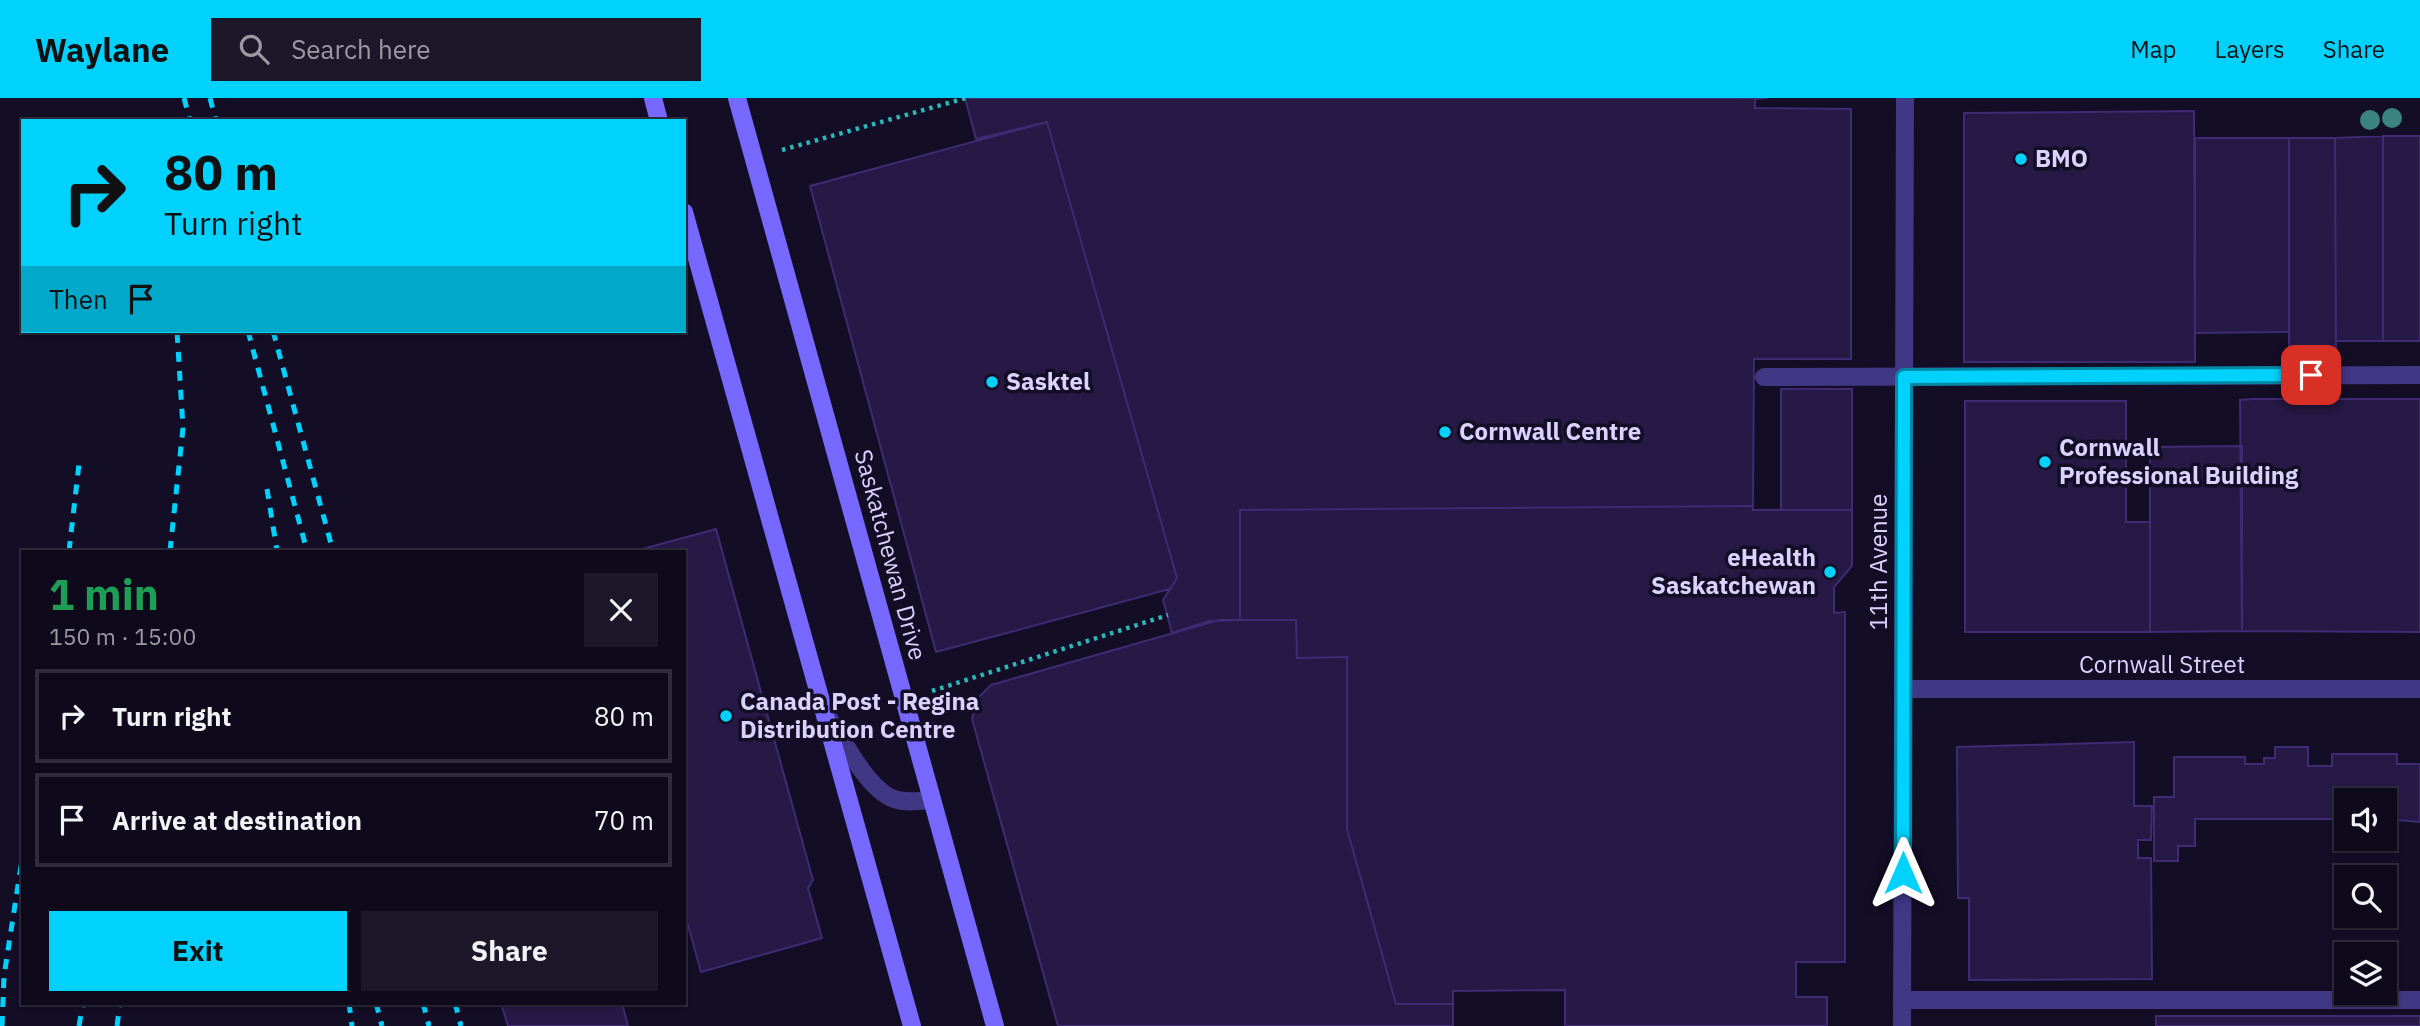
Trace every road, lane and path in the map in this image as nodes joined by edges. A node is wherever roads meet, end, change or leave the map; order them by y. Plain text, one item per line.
1 (653, 98) edge
2 (737, 98) edge
3 (966, 98) edge
4 (1905, 98) edge
5 (658, 119) edge
6 (754, 158) junction
7 (686, 219) edge
8 (2420, 375) edge
9 (1764, 377) dead end
10 (1904, 377) junction
11 (1168, 615) dead end
12 (1903, 690) junction
13 (2420, 690) edge
14 (904, 699) junction
15 (823, 709) junction
16 (932, 800) junction
17 (1902, 1000) junction
18 (2420, 1000) edge
19 (912, 1026) edge
20 (995, 1026) edge
21 (1902, 1026) edge

1 - 5 main road
2 - 6 main road, Saskatchewan Drive
3 - 6 path
4 - 10 street, 11th Avenue
6 - 14 main road, Saskatchewan Drive
7 - 15 main road
8 - 10 street
9 - 10 street
10 - 12 street, 11th Avenue
11 - 14 path
12 - 13 street, Cornwall Street
12 - 17 street, 11th Avenue
14 - 16 main road, Saskatchewan Drive
15 - 16 street
15 - 19 main road
16 - 20 main road, Saskatchewan Drive
17 - 18 street
17 - 21 street, 11th Avenue

